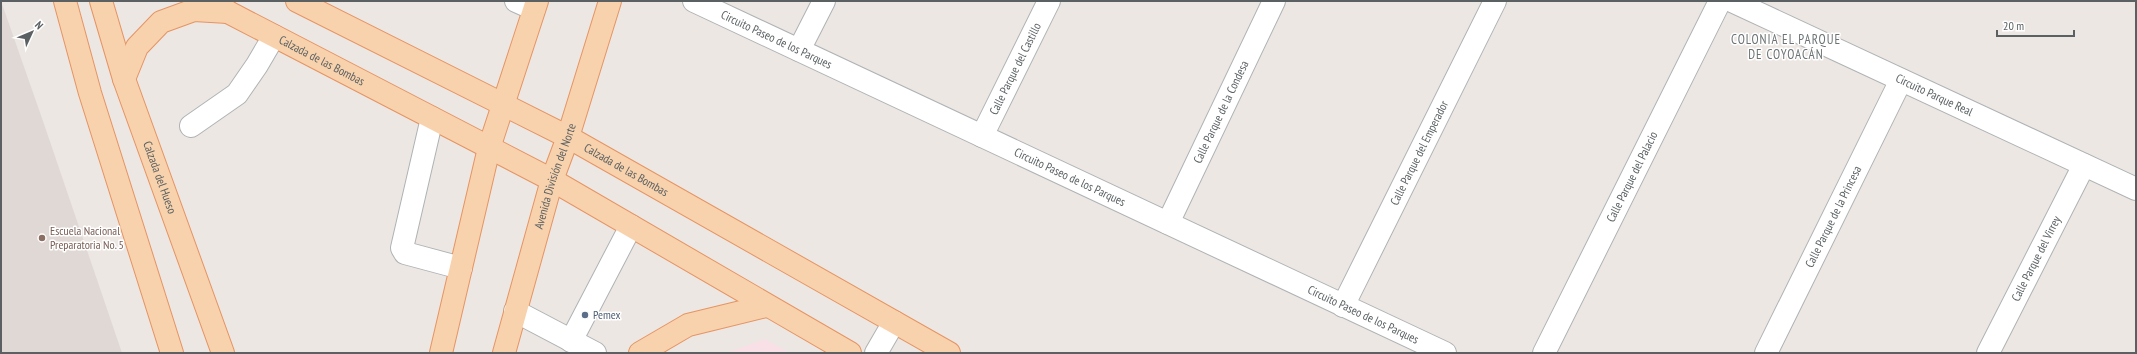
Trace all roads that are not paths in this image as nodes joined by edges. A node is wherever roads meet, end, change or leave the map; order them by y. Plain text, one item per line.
1 (65, 1) edge
2 (102, 1) edge
3 (297, 1) edge
4 (610, 1) edge
5 (694, 1) edge
6 (824, 1) edge
7 (1048, 1) edge
8 (1274, 1) edge
9 (1495, 1) edge
10 (1720, 1) edge
11 (1732, 1) edge
12 (529, 4) edge
13 (220, 6) edge
14 (274, 36) junction
15 (799, 50) junction
16 (124, 79) junction
17 (1901, 80) junction
18 (504, 106) junction
19 (432, 118) junction
20 (191, 126) dead end
21 (982, 136) junction
22 (568, 137) junction
23 (489, 148) junction
24 (2084, 165) junction
25 (552, 180) junction
26 (2136, 189) edge
27 (1168, 223) junction
28 (630, 226) junction
29 (461, 268) junction
30 (766, 306) junction
31 (1344, 306) junction
32 (515, 311) junction
33 (894, 322) junction
34 (571, 341) junction
35 (172, 353) edge
36 (223, 353) edge
37 (441, 353) edge
38 (504, 353) edge
39 (595, 353) edge
40 (640, 353) edge
41 (850, 353) edge
42 (876, 353) edge
43 (948, 353) edge
44 (1445, 353) edge
45 (1544, 353) edge
46 (1766, 353) edge
47 (1988, 353) edge

1 - 35 main road
2 - 16 main road, Calzada del Hueso
3 - 18 main road, Calzada de las Bombas
4 - 22 main road, Avenida División del Norte
5 - 15 street, Circuito Paseo de los Parques
6 - 15 street
7 - 21 street, Calle Parque del Castillo
8 - 27 street, Calle Parque de la Condesa
9 - 31 street, Calle Parque del Emperador
10 - 45 street, Calle Parque del Palacio
11 - 17 street, Circuito Parque Real
12 - 18 main road
13 - 14 main road, Calzada de las Bombas
13 - 16 main road
14 - 19 main road, Calzada de las Bombas
14 - 20 street
15 - 21 street, Circuito Paseo de los Parques
16 - 36 main road, Calzada del Hueso
17 - 24 street, Circuito Parque Real
17 - 46 street, Calle Parque de la Princesa
18 - 22 main road, Calzada de las Bombas
18 - 23 main road
19 - 23 main road, Calzada de las Bombas
19 - 29 street
21 - 27 street, Circuito Paseo de los Parques
22 - 25 main road, Avenida División del Norte
22 - 33 main road, Calzada de las Bombas
23 - 25 main road, Calzada de las Bombas
23 - 29 main road
24 - 26 street, Circuito Parque Real
24 - 47 street, Calle Parque del Virrey
25 - 28 main road, Calzada de las Bombas
25 - 32 main road, Avenida División del Norte
27 - 31 street, Circuito Paseo de los Parques
28 - 30 main road, Calzada de las Bombas
28 - 34 street
29 - 37 main road
30 - 40 main road
30 - 41 main road, Calzada de las Bombas
31 - 44 street, Circuito Paseo de los Parques
32 - 34 street
32 - 38 main road, Avenida División del Norte
33 - 42 street
33 - 43 main road, Calzada de las Bombas
34 - 39 street

